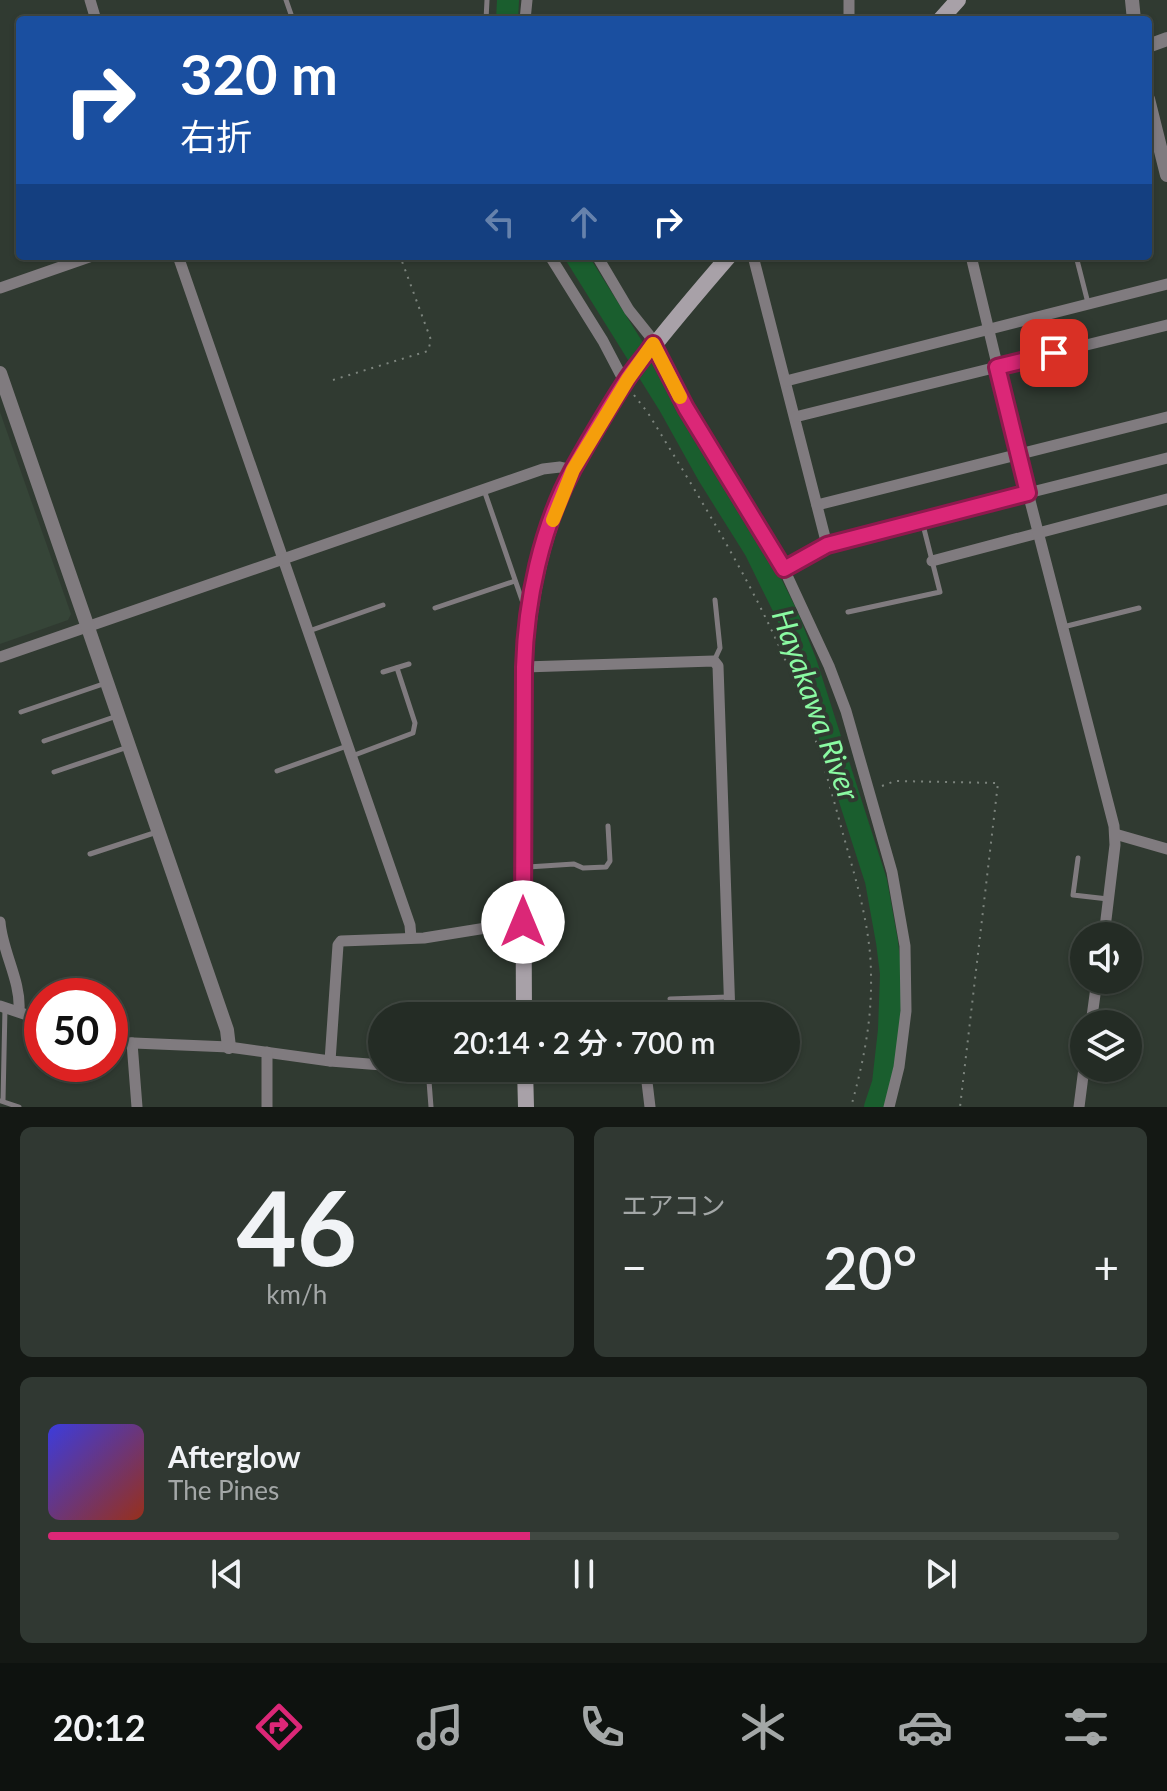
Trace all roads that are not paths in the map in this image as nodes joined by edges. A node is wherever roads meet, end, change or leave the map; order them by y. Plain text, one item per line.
1 (958, 0) edge
2 (944, 16) edge
3 (1152, 115) edge
4 (1167, 175) edge
5 (80, 260) edge
6 (179, 260) edge
7 (552, 260) edge
8 (599, 260) edge
9 (726, 260) edge
10 (754, 260) edge
11 (972, 260) edge
12 (1077, 260) edge
13 (1167, 284) edge
14 (0, 288) edge
15 (1089, 304) junction
16 (1167, 325) edge
17 (988, 329) junction
18 (651, 347) junction
19 (997, 367) junction
20 (0, 373) edge
21 (786, 381) junction
22 (627, 384) junction
23 (795, 417) junction
24 (1167, 417) edge
25 (1018, 454) junction
26 (1167, 458) edge
27 (573, 470) junction
28 (484, 489) junction
29 (1028, 493) junction
30 (1167, 499) edge
31 (817, 505) junction
32 (922, 521) junction
33 (1039, 534) junction
34 (827, 545) junction
35 (285, 558) junction
36 (932, 561) junction
37 (784, 569) junction
38 (515, 581) junction
39 (715, 600) dead end
40 (383, 605) dead end
41 (435, 608) dead end
42 (529, 608) junction
43 (1139, 608) dead end
44 (848, 612) dead end
45 (87, 627) junction
46 (1062, 628) junction
47 (308, 631) junction
48 (0, 657) edge
49 (714, 661) junction
50 (409, 664) dead end
51 (524, 667) junction
52 (397, 668) junction
53 (383, 672) dead end
54 (107, 683) junction
55 (21, 712) dead end
56 (117, 716) junction
57 (44, 741) dead end
58 (129, 747) junction
59 (350, 751) junction
60 (277, 771) dead end
61 (54, 772) dead end
62 (608, 826) dead end
63 (159, 831) junction
64 (1115, 834) junction
65 (1167, 849) edge
66 (90, 854) dead end
67 (1078, 858) dead end
68 (523, 867) junction
69 (1109, 900) junction
70 (0, 922) edge
71 (523, 922) junction
72 (1106, 922) edge
73 (411, 938) junction
74 (3, 954) edge
75 (729, 997) junction
76 (670, 999) dead end
77 (524, 1002) edge
78 (729, 1002) edge
79 (3, 1007) edge
80 (19, 1010) junction
81 (24, 1012) edge
82 (128, 1043) edge
83 (132, 1043) junction
84 (229, 1047) junction
85 (267, 1052) junction
86 (330, 1061) junction
87 (368, 1064) edge
88 (429, 1082) edge
89 (525, 1082) edge
90 (647, 1082) edge
91 (1082, 1082) edge
92 (2, 1101) edge
93 (19, 1107) edge
94 (137, 1107) edge
95 (267, 1107) edge
96 (431, 1107) edge
97 (526, 1107) edge
98 (650, 1107) edge
99 (889, 1107) edge
100 (1079, 1107) edge

1 - 2 main road
3 - 4 street
5 - 14 street
6 - 35 street
7 - 22 street
8 - 18 street
9 - 18 main road
10 - 21 street
11 - 17 street
12 - 15 lane
13 - 15 street
15 - 17 street
16 - 19 street
17 - 19 street
17 - 21 street
18 - 22 main road
18 - 37 street
19 - 23 street
19 - 25 street
20 - 45 street
21 - 23 street
22 - 27 main road
23 - 31 street
24 - 25 street
25 - 29 street
25 - 31 street
26 - 29 street
27 - 28 street
27 - 42 main road
28 - 35 street
28 - 38 lane
29 - 32 street
29 - 33 street
30 - 33 street
31 - 34 street
32 - 34 street
32 - 36 lane
33 - 36 street
33 - 46 street
34 - 37 street
35 - 45 street
35 - 47 street
36 - 44 lane
37 - 99 street
38 - 41 lane
38 - 42 lane
39 - 49 lane
40 - 47 lane
42 - 51 main road
43 - 46 lane
45 - 48 street
45 - 54 street
46 - 64 street
47 - 59 street
49 - 51 street
49 - 75 street
50 - 52 lane
51 - 68 main road
52 - 53 lane
52 - 59 lane
54 - 55 lane
54 - 56 street
56 - 57 lane
56 - 58 street
58 - 61 lane
58 - 63 street
59 - 60 lane
59 - 73 street
62 - 68 lane
63 - 66 lane
63 - 84 street
64 - 65 street
64 - 69 street
67 - 69 lane
68 - 71 main road
69 - 72 street
70 - 74 street
71 - 73 street
71 - 77 main road
73 - 86 street
74 - 80 street
75 - 76 lane
75 - 78 street
79 - 80 street
79 - 92 lane
80 - 81 street
82 - 83 street
83 - 84 street
83 - 94 street
84 - 85 street
85 - 86 street
85 - 95 street
86 - 87 street
88 - 96 lane
89 - 97 main road
90 - 98 street
91 - 100 street
92 - 93 lane

